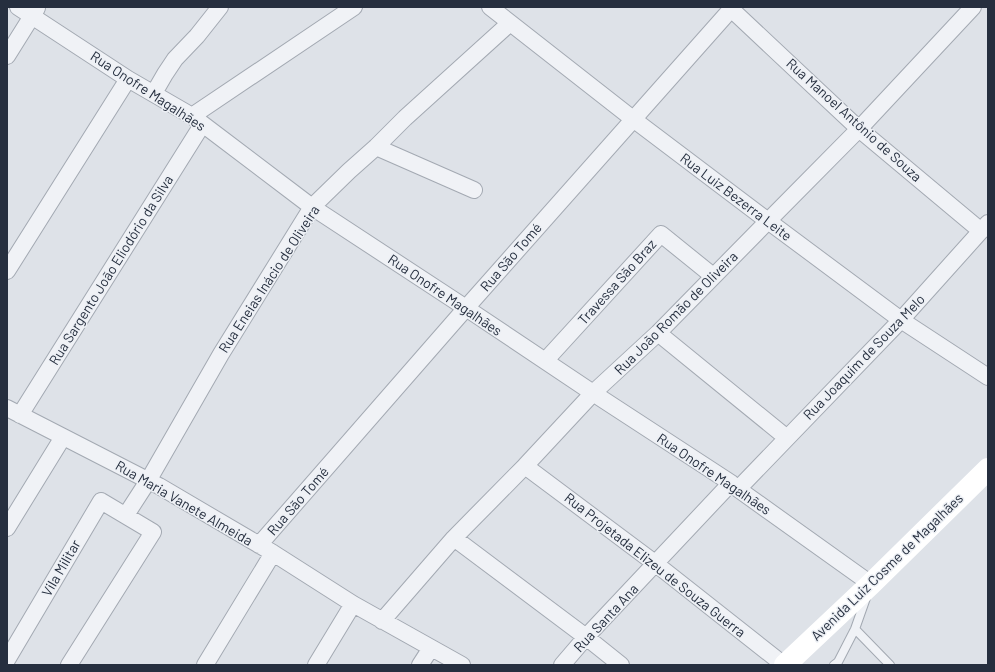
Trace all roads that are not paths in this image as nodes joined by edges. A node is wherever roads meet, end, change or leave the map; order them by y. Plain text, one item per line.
1 (18, 7) edge
2 (220, 7) edge
3 (354, 7) edge
4 (490, 7) edge
5 (973, 7) edge
6 (731, 8) edge
7 (34, 12) edge
8 (510, 23) junction
9 (7, 56) edge
10 (128, 79) junction
11 (154, 93) junction
12 (633, 119) junction
13 (197, 120) junction
14 (860, 129) junction
15 (376, 147) junction
16 (474, 190) dead end
17 (312, 207) junction
18 (768, 221) junction
19 (984, 227) edge
20 (7, 271) edge
21 (713, 276) junction
22 (466, 308) junction
23 (901, 320) junction
24 (658, 333) junction
25 (544, 361) junction
26 (988, 377) edge
27 (593, 393) junction
28 (13, 411) edge
29 (63, 437) junction
30 (787, 438) junction
31 (526, 466) junction
32 (988, 469) edge
33 (148, 481) junction
34 (734, 486) junction
35 (126, 515) junction
36 (7, 528) edge
37 (454, 538) junction
38 (266, 549) junction
39 (656, 564) junction
40 (871, 584) junction
41 (353, 604) junction
42 (382, 621) junction
43 (855, 629) junction
44 (586, 637) junction
45 (431, 648) junction
46 (7, 660) edge
47 (69, 665) edge
48 (205, 665) edge
49 (316, 665) edge
50 (420, 665) edge
51 (462, 665) edge
52 (562, 665) edge
53 (621, 665) edge
54 (785, 665) edge
55 (834, 665) edge
56 (890, 665) edge

1 - 7 street, Rua Onofre Magalhães
2 - 11 street
3 - 13 street, Rua Sargento João Eliodório da Silva
4 - 8 street, Rua Luiz Bezerra Leite
5 - 14 street, Rua João Romão de Oliveira
6 - 12 street, Rua São Tomé
6 - 14 street, Rua Manoel Antônio de Souza
7 - 9 street
7 - 10 street, Rua Onofre Magalhães
8 - 12 street, Rua Luiz Bezerra Leite
8 - 15 street, Rua Eneias Inácio de Oliveira
10 - 11 street, Rua Onofre Magalhães
10 - 20 street
11 - 13 street, Rua Onofre Magalhães
12 - 18 street, Rua Luiz Bezerra Leite
12 - 22 street, Rua São Tomé
13 - 17 street, Rua Onofre Magalhães
13 - 28 street, Rua Sargento João Eliodório da Silva
14 - 18 street, Rua João Romão de Oliveira
14 - 19 street, Rua Manoel Antônio de Souza
15 - 16 street
15 - 17 street, Rua Eneias Inácio de Oliveira
17 - 22 street, Rua Onofre Magalhães
17 - 33 street, Rua Eneias Inácio de Oliveira
18 - 21 street, Rua João Romão de Oliveira
18 - 23 street, Rua Luiz Bezerra Leite
19 - 23 street, Rua Joaquim de Souza Melo
21 - 24 street, Rua João Romão de Oliveira
21 - 25 street, Travessa São Braz
22 - 25 street, Rua Onofre Magalhães
22 - 38 street, Rua São Tomé
23 - 26 street, Rua Luiz Bezerra Leite
23 - 30 street, Rua Joaquim de Souza Melo
24 - 27 street, Rua João Romão de Oliveira
24 - 30 street
25 - 27 street, Rua Onofre Magalhães
27 - 31 street, Rua João Romão de Oliveira
27 - 34 street, Rua Onofre Magalhães
28 - 29 street, Rua Maria Vanete Almeida
29 - 33 street, Rua Maria Vanete Almeida
29 - 36 street
30 - 34 street, Rua Joaquim de Souza Melo
31 - 37 street, Rua João Romão de Oliveira
31 - 39 street, Rua Projetada Elizeu de Souza Guerra
32 - 40 main road, Avenida Luiz Cosme de Magalhães
33 - 35 street
33 - 38 street, Rua Maria Vanete Almeida
34 - 39 street, Rua Santa Ana
34 - 40 street, Rua Onofre Magalhães
35 - 46 street, Vila Militar
35 - 47 street, Vila Militar
37 - 42 street, Rua João Romão de Oliveira
37 - 44 street
38 - 41 street, Rua Maria Vanete Almeida
38 - 48 street, Rua São Tomé
39 - 44 street, Rua Santa Ana
39 - 54 street, Rua Projetada Elizeu de Souza Guerra
40 - 43 lane
40 - 54 main road, Avenida Luiz Cosme de Magalhães
41 - 42 street, Rua Maria Vanete Almeida
41 - 49 street
42 - 45 street, Rua Maria Vanete Almeida
43 - 55 lane
43 - 56 lane
44 - 52 street, Rua Santa Ana
44 - 53 street
45 - 50 street
45 - 51 street, Rua Maria Vanete Almeida

